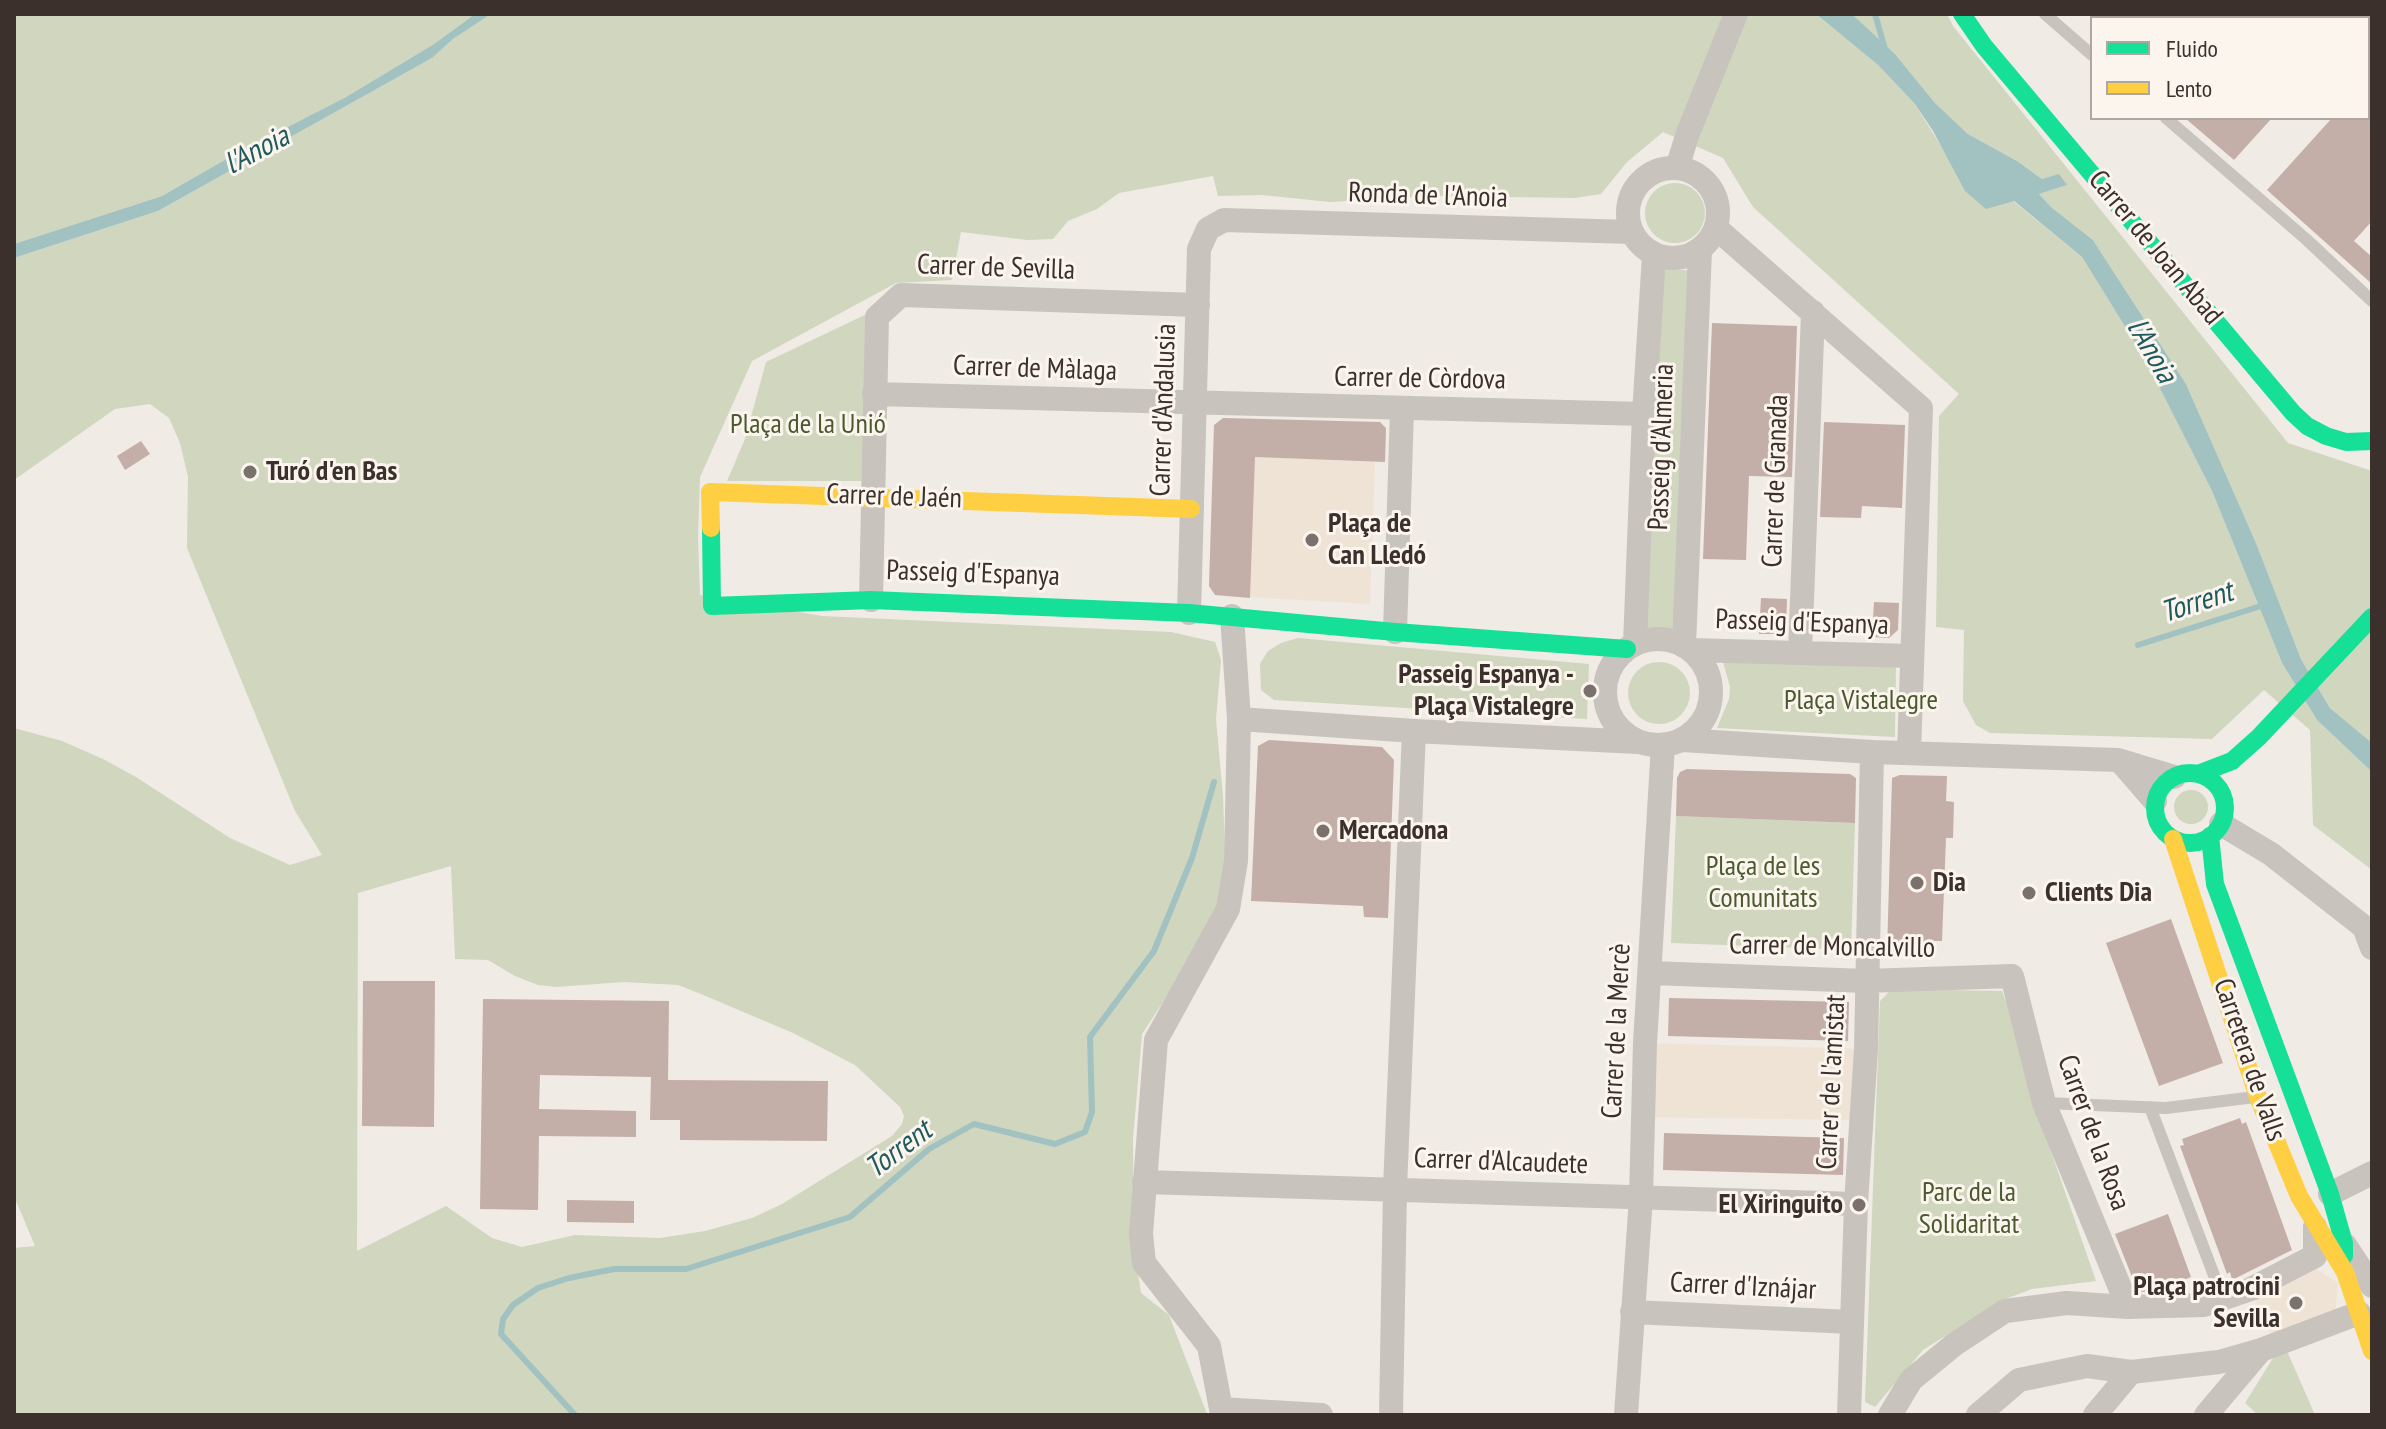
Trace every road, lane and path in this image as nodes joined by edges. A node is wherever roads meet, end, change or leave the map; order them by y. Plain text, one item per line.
1 (1736, 14) edge
2 (1962, 14) edge
3 (2045, 14) edge
4 (2090, 53) edge
5 (2168, 120) edge
6 (1677, 168) junction
7 (1224, 220) joint
8 (1716, 228) junction
9 (1631, 232) junction
10 (1700, 250) junction
11 (1654, 255) junction
12 (2372, 301) edge
13 (1198, 305) junction
14 (1813, 312) junction
15 (874, 394) junction
16 (1195, 404) junction
17 (1402, 409) junction
18 (1644, 414) junction
19 (2372, 441) edge
20 (873, 496) junction
21 (1191, 509) junction
22 (871, 600) junction
23 (712, 606) joint
24 (1189, 613) junction
25 (1232, 616) junction
26 (2372, 617) edge
27 (1395, 632) junction
28 (1631, 646) junction
29 (1687, 648) junction
30 (1800, 652) junction
31 (1912, 656) junction
32 (1239, 719) junction
33 (1414, 731) junction
34 (2259, 737) junction
35 (1638, 742) junction
36 (1673, 743) junction
37 (1872, 752) junction
38 (1909, 752) junction
39 (2118, 760) junction
40 (2186, 776) junction
41 (2155, 801) junction
42 (2218, 820) junction
43 (2173, 839) junction
44 (2372, 948) edge
45 (1651, 973) junction
46 (2012, 976) joint
47 (1866, 981) junction
48 (2258, 1097) junction
49 (2044, 1103) junction
50 (2150, 1107) junction
51 (2372, 1173) edge
52 (1144, 1182) junction
53 (1395, 1188) junction
54 (2330, 1194) junction
55 (1641, 1197) junction
56 (1856, 1204) junction
57 (2315, 1227) junction
58 (2344, 1243) junction
59 (2345, 1272) junction
60 (2372, 1286) edge
61 (2223, 1299) junction
62 (2128, 1307) junction
63 (1632, 1312) junction
64 (2359, 1313) junction
65 (1852, 1322) junction
66 (2261, 1350) junction
67 (2372, 1351) edge
68 (2131, 1372) junction
69 (1321, 1415) edge
70 (1391, 1415) edge
71 (1626, 1415) edge
72 (1849, 1415) edge
73 (1890, 1415) edge
74 (1978, 1415) edge
75 (2095, 1415) edge
76 (2206, 1415) edge

1 - 6 street
2 - 19 street, Carrer de Joan Abad
3 - 4 lane
5 - 12 lane
6 - 8 street
6 - 9 street
7 - 9 street, Ronda de l'Anoia
7 - 13 street, Carrer d'Andalusia
8 - 10 street
8 - 14 street
9 - 11 street
10 - 11 street
10 - 29 street, Passeig d'Almeria
11 - 18 street, Passeig d'Almeria
13 - 15 street, Carrer de Sevilla
13 - 16 street, Carrer d'Andalusia
14 - 30 street, Carrer de Granada
14 - 31 street
15 - 16 street, Carrer de Màlaga
15 - 20 street, Carrer de Sevilla
16 - 17 street, Carrer de Còrdova
16 - 21 street, Carrer d'Andalusia
17 - 18 street, Carrer de Còrdova
17 - 27 street
18 - 28 street, Passeig d'Almeria
20 - 21 street, Carrer de Jaén
20 - 22 street, Carrer de Sevilla
20 - 23 street, Carrer de Jaén
21 - 24 street, Carrer d'Andalusia
22 - 23 street, Passeig d'Espanya
22 - 24 street, Passeig d'Espanya
24 - 25 street, Passeig d'Espanya
25 - 27 street, Passeig d'Espanya
25 - 32 street
26 - 34 street
27 - 28 street, Passeig d'Espanya
28 - 29 street, Passeig d'Espanya
28 - 35 street
29 - 30 street, Passeig d'Espanya
29 - 36 street, Passeig d'Espanya
30 - 31 street, Passeig d'Espanya
31 - 38 street
32 - 33 street
32 - 52 street
33 - 35 street
33 - 53 street
34 - 40 street
34 - 42 street
35 - 36 street
36 - 37 street
36 - 45 street, Carrer de la Mercè
37 - 38 street
37 - 47 street, Carrer de l'amistat
38 - 39 street
39 - 40 street
39 - 41 street
40 - 41 street
40 - 42 street
41 - 43 street
42 - 43 street
42 - 44 street
42 - 54 street, Carretera de Valls
43 - 48 street, Carretera de Valls
45 - 47 street, Carrer de Moncalvillo
45 - 55 street, Carrer de la Mercè
46 - 47 street, Carrer de Moncalvillo
46 - 49 street, Carrer de la Rosa
47 - 56 street, Carrer de l'amistat
48 - 50 lane
48 - 57 street, Carretera de Valls
49 - 50 lane
49 - 62 street, Carrer de la Rosa
50 - 61 lane
51 - 54 street
52 - 53 street, Carrer d'Alcaudete
52 - 69 street
53 - 55 street, Carrer d'Alcaudete
53 - 70 street
54 - 58 street, Carretera de Valls
55 - 56 street, Carrer d'Alcaudete
55 - 63 street, Carrer de la Mercè
56 - 65 street, Carrer de l'amistat
57 - 59 street, Carretera de Valls
57 - 61 street
58 - 59 street, Carretera de Valls
58 - 60 street
59 - 64 street, Carretera de Valls
61 - 62 street
62 - 73 street
63 - 65 street, Carrer d'Iznájar
63 - 71 street, Carrer de la Mercè
64 - 66 street
64 - 67 street, Carretera de Valls
65 - 72 street, Carrer de l'amistat
66 - 68 street
66 - 76 street
68 - 74 street
68 - 75 street

